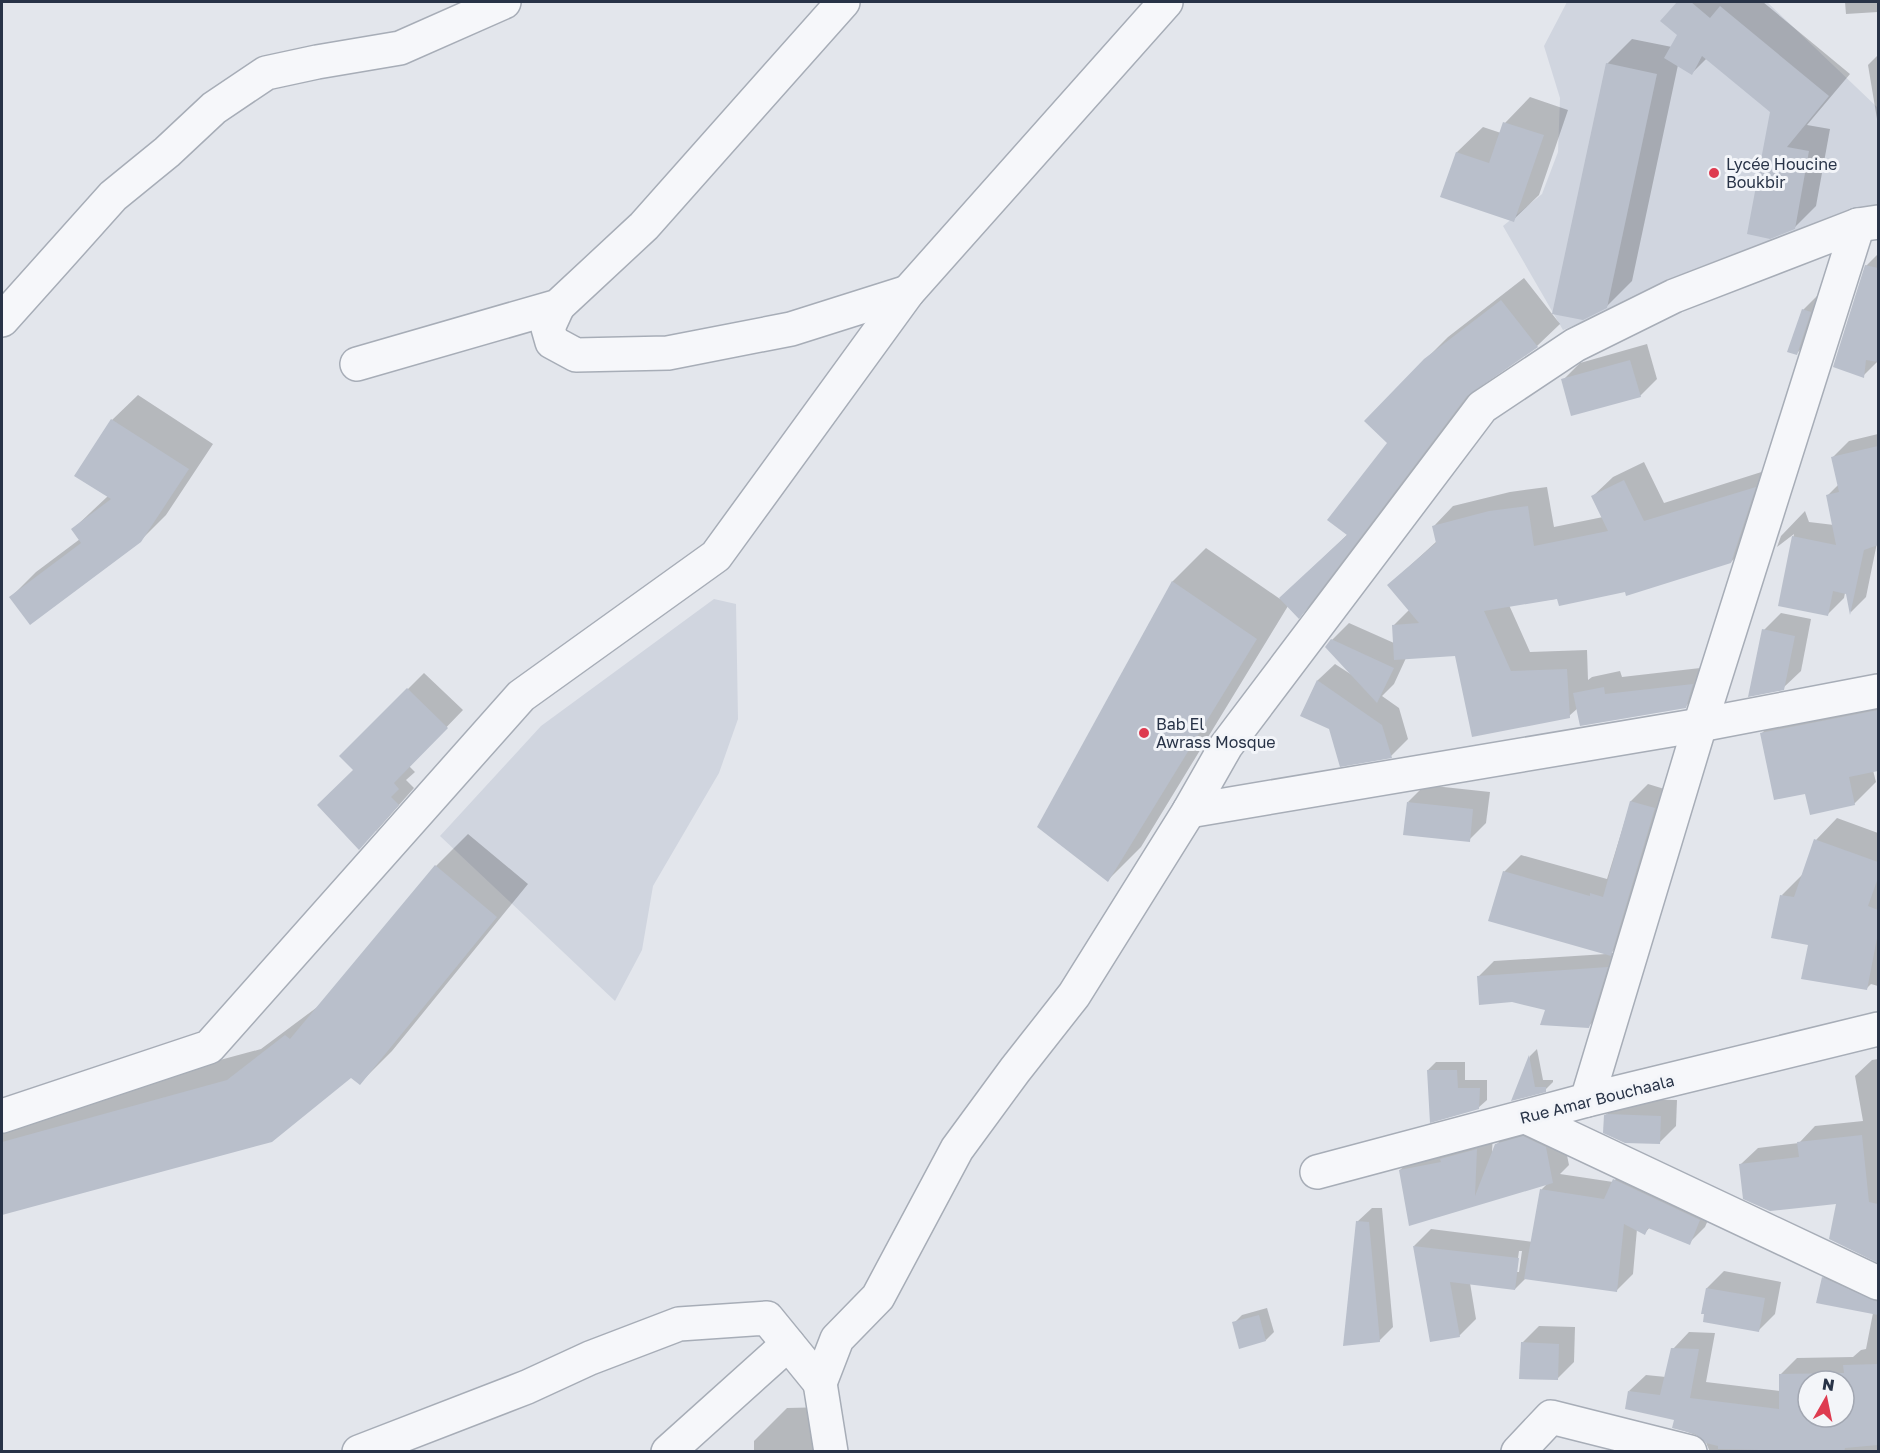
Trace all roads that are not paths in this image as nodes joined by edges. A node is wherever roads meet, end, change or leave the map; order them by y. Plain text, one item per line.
1 (504, 2) edge
2 (843, 2) edge
3 (1166, 2) edge
4 (1868, 224) edge
5 (908, 292) junction
6 (558, 306) junction
7 (2, 320) edge
8 (357, 364) dead end
9 (1878, 691) edge
10 (1700, 725) junction
11 (1189, 811) junction
12 (1878, 1029) edge
13 (1587, 1100) junction
14 (2, 1116) edge
15 (1526, 1117) junction
16 (1317, 1172) dead end
17 (1878, 1283) edge
18 (788, 1344) junction
19 (820, 1383) junction
20 (359, 1452) edge
21 (668, 1452) edge
22 (831, 1452) edge
23 (1518, 1452) edge
24 (1690, 1452) edge

1 - 7 street
2 - 6 street
3 - 5 street
4 - 10 street
4 - 11 street
5 - 6 street
5 - 14 street
6 - 8 street
9 - 10 street
10 - 11 street
10 - 13 street
11 - 19 street
12 - 13 street, Rue Amar Bouchaala
13 - 15 street, Rue Amar Bouchaala
15 - 16 street, Rue Amar Bouchaala
15 - 17 street
18 - 19 street
18 - 20 street
18 - 21 street
19 - 22 street
23 - 24 street

